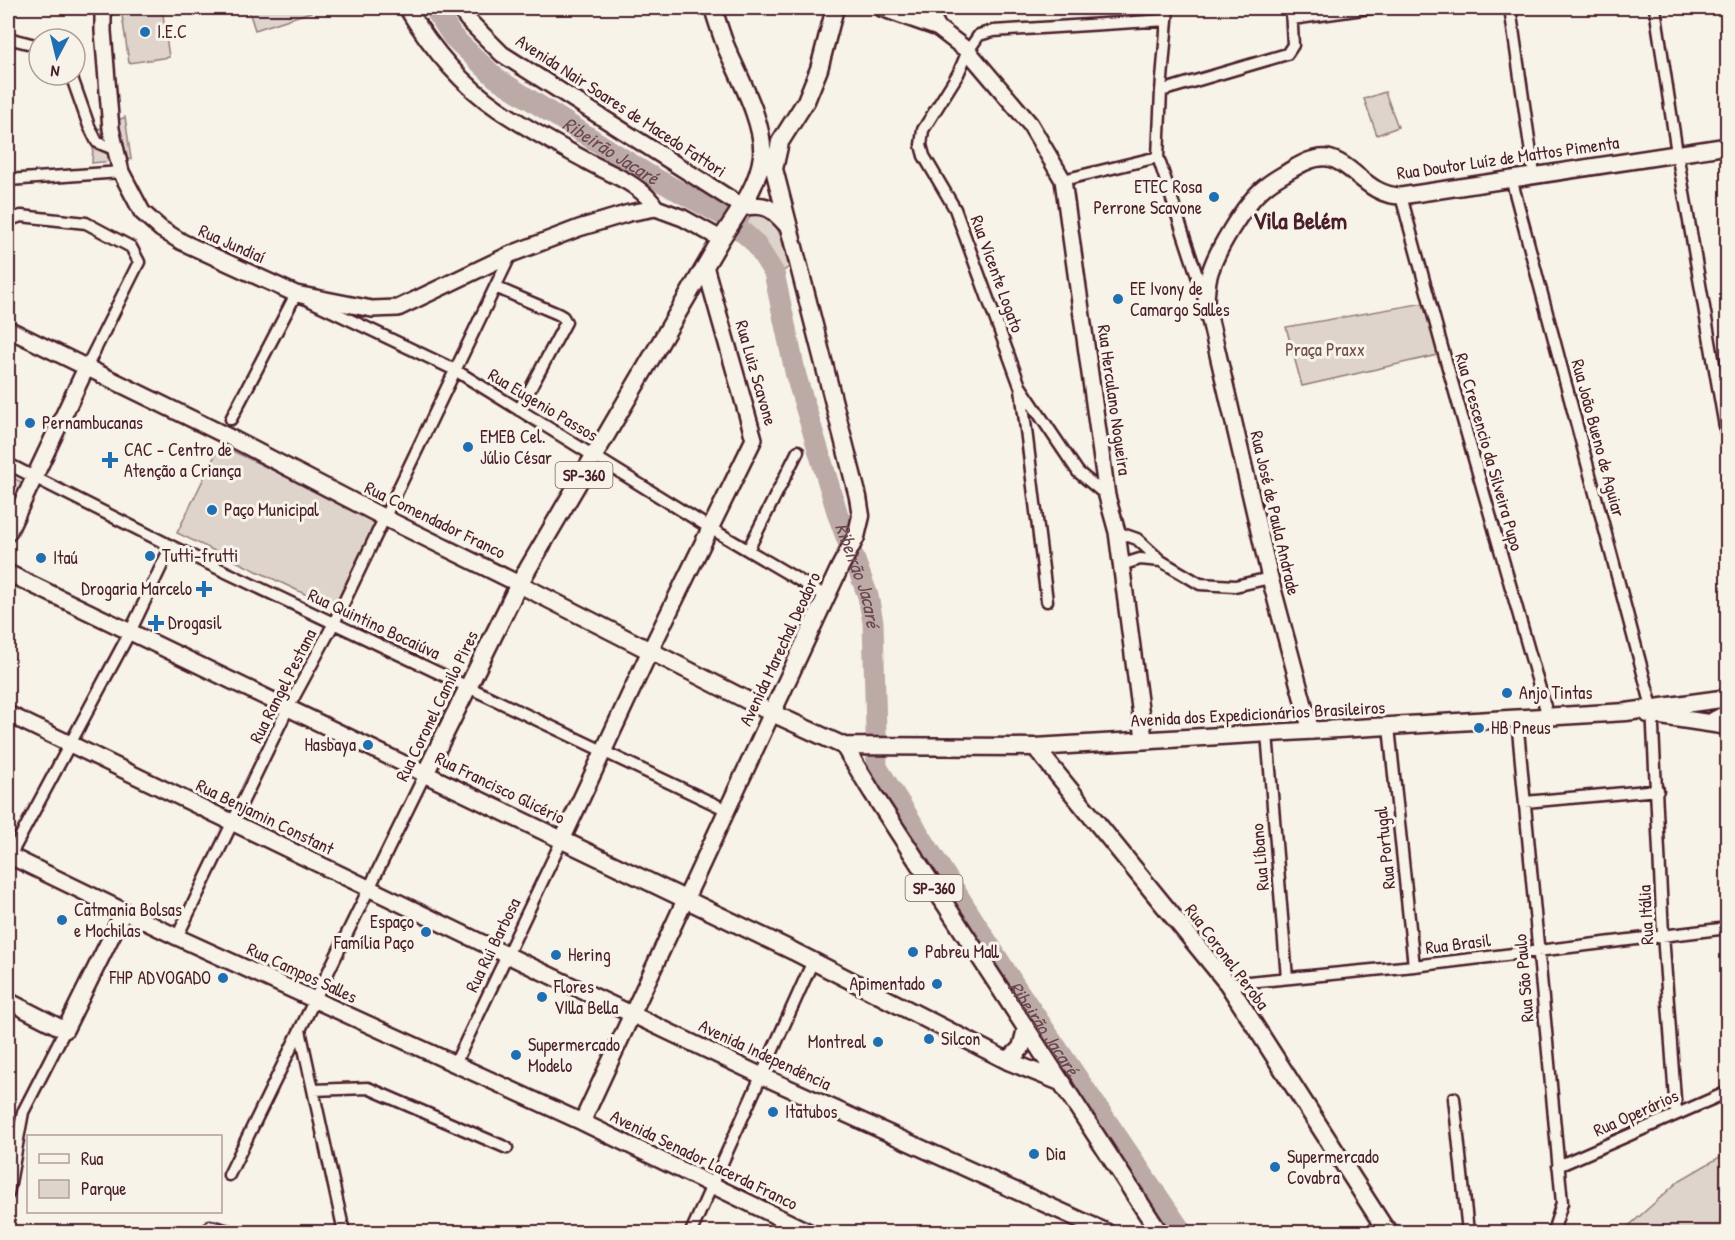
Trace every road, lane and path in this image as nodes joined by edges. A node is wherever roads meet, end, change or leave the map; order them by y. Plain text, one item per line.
1 (103, 8) edge
2 (407, 8) edge
3 (459, 8) edge
4 (713, 8) edge
5 (835, 8) edge
6 (881, 8) edge
7 (929, 8) edge
8 (1168, 8) edge
9 (1370, 8) edge
10 (1510, 8) edge
11 (1655, 8) edge
12 (1291, 13) edge
13 (910, 18) junction
14 (1167, 20) junction
15 (938, 27) junction
16 (8, 38) edge
17 (27, 43) edge
18 (968, 51) junction
19 (75, 87) edge
20 (1161, 91) junction
21 (757, 120) junction
22 (788, 131) junction
23 (1728, 146) edge
24 (116, 150) junction
25 (1677, 153) junction
26 (1158, 157) junction
27 (121, 172) junction
28 (1534, 174) junction
29 (1511, 178) junction
30 (8, 180) edge
31 (1063, 180) junction
32 (1401, 196) junction
33 (656, 208) junction
34 (741, 209) junction
35 (8, 224) edge
36 (788, 226) junction
37 (723, 236) junction
38 (511, 254) junction
39 (705, 266) junction
40 (495, 287) junction
41 (296, 294) junction
42 (1206, 303) junction
43 (8, 329) edge
44 (86, 368) junction
45 (455, 370) junction
46 (1020, 386) junction
47 (519, 410) junction
48 (231, 419) dead end
49 (1728, 444) edge
50 (798, 451) dead end
51 (595, 456) junction
52 (8, 464) edge
53 (34, 478) junction
54 (1107, 496) junction
55 (385, 518) junction
56 (710, 528) junction
57 (1117, 531) junction
58 (8, 533) edge
59 (171, 546) junction
60 (748, 550) junction
61 (1161, 561) junction
62 (1121, 565) junction
63 (8, 573) edge
64 (1270, 578) junction
65 (519, 584) junction
66 (826, 596) junction
67 (1047, 601) dead end
68 (334, 623) junction
69 (130, 632) junction
70 (650, 651) junction
71 (468, 687) junction
72 (1724, 703) edge
73 (288, 708) junction
74 (1653, 711) junction
75 (772, 713) junction
76 (8, 714) edge
77 (1548, 717) junction
78 (1517, 719) junction
79 (1709, 723) junction
80 (1728, 726) edge
81 (1389, 727) junction
82 (1311, 730) junction
83 (1267, 733) junction
84 (1144, 739) junction
85 (70, 744) junction
86 (844, 746) junction
87 (1035, 747) junction
88 (604, 751) junction
89 (425, 774) junction
90 (1658, 790) junction
91 (1525, 802) junction
92 (728, 810) junction
93 (232, 823) junction
94 (562, 840) junction
95 (8, 857) edge
96 (369, 889) junction
97 (686, 900) junction
98 (124, 911) junction
99 (1728, 928) edge
100 (1664, 934) junction
101 (177, 937) junction
102 (1538, 951) junction
103 (507, 955) junction
104 (813, 961) junction
105 (1414, 966) junction
106 (1287, 978) junction
107 (1228, 984) junction
108 (8, 1001) edge
109 (315, 1001) junction
110 (632, 1014) junction
111 (1026, 1029) junction
112 (65, 1030) junction
113 (300, 1030) junction
114 (1008, 1061) junction
115 (455, 1064) junction
116 (762, 1076) junction
117 (1063, 1083) junction
118 (313, 1090) junction
119 (1728, 1092) edge
120 (1454, 1098) dead end
121 (1676, 1113) junction
122 (582, 1122) junction
123 (13, 1134) edge
124 (507, 1148) dead end
125 (1558, 1166) junction
126 (229, 1176) dead end
127 (713, 1186) junction
128 (8, 1194) edge
129 (210, 1226) dead end
130 (1386, 1231) edge
131 (233, 1233) edge
132 (344, 1233) edge
133 (691, 1233) edge
134 (809, 1233) edge
135 (1107, 1233) edge
136 (1159, 1233) edge
137 (1468, 1233) edge
138 (1553, 1233) edge

1 - 24 main road, Rua Jundiaí
2 - 33 main road
3 - 34 main road, Avenida Nair Soares de Macedo Fattori
4 - 21 main road, SP-360
5 - 22 main road
6 - 13 main road, Rua Herculano Nogueira
7 - 13 main road
7 - 15 main road
8 - 14 street
9 - 12 street
10 - 28 street
11 - 25 street
12 - 20 street
13 - 15 main road, Rua Herculano Nogueira
14 - 18 street
14 - 20 street
15 - 18 main road, Rua Herculano Nogueira
16 - 17 street
18 - 31 main road, Rua Herculano Nogueira
18 - 46 street, Rua Vicente Logato
19 - 24 street
20 - 26 street
21 - 22 main road
21 - 34 main road, SP-360
22 - 36 main road, Avenida Marechal Deodoro
23 - 25 main road, Rua Doutor Luíz de Mattos Pimenta
24 - 27 main road, Rua Jundiaí
25 - 28 main road, Rua Doutor Luíz de Mattos Pimenta
25 - 49 street
26 - 31 street
26 - 42 street
27 - 30 street
27 - 41 main road, Rua Jundiaí
28 - 29 main road, Rua Doutor Luíz de Mattos Pimenta
29 - 32 main road, Rua Doutor Luíz de Mattos Pimenta
29 - 74 street, Rua João Bueno de Aguiar
31 - 54 main road, Rua Herculano Nogueira
32 - 42 main road, Rua Doutor Luíz de Mattos Pimenta
32 - 77 street, Rua Crescencio da Silveira Pupo
33 - 37 main road
33 - 38 main road, Rua Jundiaí
34 - 36 main road
34 - 37 main road, SP-360
35 - 44 street
36 - 66 main road, Avenida Marechal Deodoro
37 - 39 main road, SP-360
38 - 40 street, Rua Rangel Pestana
38 - 41 main road, Rua Jundiaí
39 - 51 main road, Rua Coronel Camilo Pires / SP-360
39 - 56 main road, Rua Luiz Scavone
40 - 45 street, Rua Rangel Pestana
40 - 47 street
41 - 45 street, Rua Eugenio Passos
41 - 48 street
42 - 64 main road, Rua José de Paula Andrade
43 - 44 main road, Rua Comendador Franco
44 - 53 main road
44 - 55 main road, Rua Comendador Franco
45 - 47 street, Rua Eugenio Passos
45 - 55 street, Rua Rangel Pestana
46 - 54 street, Rua Vicente Logato
46 - 67 street
47 - 51 street, Rua Eugenio Passos
50 - 60 street
51 - 56 street, Rua Eugenio Passos
51 - 65 main road, Rua Coronel Camilo Pires / SP-360
52 - 53 street, Rua Quintino Bocaiúva
53 - 58 main road
53 - 59 street, Rua Quintino Bocaiúva
54 - 57 main road, Rua Herculano Nogueira
55 - 65 main road, Rua Comendador Franco
55 - 68 street, Rua Rangel Pestana
56 - 60 street, Rua Eugenio Passos
56 - 70 main road, Rua Luiz Scavone
57 - 61 street
57 - 62 main road, Rua Herculano Nogueira
59 - 68 street, Rua Quintino Bocaiúva
59 - 69 street
60 - 66 street, Rua Eugenio Passos
61 - 62 street
61 - 64 street
62 - 84 main road, Rua Herculano Nogueira
63 - 69 main road, Rua Francisco Glicério
64 - 82 main road, Rua José de Paula Andrade
65 - 70 main road, Rua Comendador Franco
65 - 71 main road, Rua Coronel Camilo Pires / SP-360
66 - 75 main road, Avenida Marechal Deodoro
68 - 71 street, Rua Quintino Bocaiúva
68 - 73 street, Rua Rangel Pestana
69 - 73 main road, Rua Francisco Glicério
69 - 85 street
70 - 75 main road, Rua Comendador Franco
70 - 88 main road, Rua Luiz Scavone
71 - 88 street, Rua Quintino Bocaiúva
71 - 89 main road, Rua Coronel Camilo Pires / SP-360
72 - 74 main road
72 - 79 main road
73 - 89 main road, Rua Francisco Glicério
73 - 93 street, Rua Rangel Pestana
74 - 77 main road, Avenida dos Expedicionários Brasileiros
74 - 79 main road
74 - 90 street, Rua Itália
75 - 86 main road, Rua Comendador Franco
75 - 92 main road, Avenida Marechal Deodoro
76 - 85 main road, Rua Benjamin Constant
77 - 78 main road, Avenida dos Expedicionários Brasileiros
78 - 81 main road, Avenida dos Expedicionários Brasileiros
78 - 91 street, Rua São Paulo
79 - 80 main road
81 - 82 main road, Avenida dos Expedicionários Brasileiros
81 - 105 street, Rua Portugal
82 - 83 main road, Avenida dos Expedicionários Brasileiros
83 - 84 main road, Avenida dos Expedicionários Brasileiros
83 - 106 street, Rua Líbano
84 - 87 main road, Avenida dos Expedicionários Brasileiros
85 - 93 main road, Rua Benjamin Constant
85 - 95 street
86 - 87 main road, Avenida dos Expedicionários Brasileiros
86 - 111 main road, SP-360
87 - 107 main road, Rua Coronel Peroba
88 - 92 street, Rua Quintino Bocaiúva
88 - 94 main road, Rua Luiz Scavone
89 - 94 main road, Rua Francisco Glicério
89 - 96 street, Rua Coronel Camilo Pires
90 - 91 street
90 - 100 street, Rua Itália
91 - 102 street, Rua São Paulo
92 - 97 main road, Avenida Marechal Deodoro
93 - 96 main road, Rua Benjamin Constant
93 - 101 street, Rua Rangel Pestana
94 - 97 main road, Rua Francisco Glicério
94 - 103 street, Rua Rui Barbosa
95 - 98 main road, Rua Campos Salles
96 - 103 main road, Rua Benjamin Constant
96 - 109 street, Rua Coronel Camilo Pires
97 - 104 main road, Rua Francisco Glicério
97 - 110 main road, Avenida Marechal Deodoro
98 - 101 main road, Rua Campos Salles
98 - 112 main road
99 - 100 street, Rua Brasil
100 - 102 street, Rua Brasil
100 - 121 street, Rua Itália
101 - 109 main road, Rua Campos Salles
102 - 105 street, Rua Brasil
102 - 125 street, Rua São Paulo
103 - 110 main road, Avenida Independência
103 - 115 street, Rua Rui Barbosa
104 - 114 main road, Rua Francisco Glicério
104 - 116 street
105 - 106 street, Rua Brasil
106 - 107 street, Rua Brasil
107 - 130 main road, Rua Coronel Peroba
108 - 112 main road
109 - 113 street, Rua Coronel Camilo Pires
109 - 115 main road, Rua Campos Salles
110 - 116 main road, Avenida Independência
110 - 122 main road, Avenida Marechal Deodoro
111 - 114 main road
111 - 117 main road, SP-360
112 - 123 street
113 - 118 street
113 - 126 street, Rua Coronel Camilo Pires
114 - 117 main road, Rua Francisco Glicério
115 - 122 main road, Rua Campos Salles
116 - 127 street
116 - 135 main road, Avenida Independência
117 - 136 main road, SP-360
118 - 124 street
118 - 132 street
119 - 121 street, Rua Operários
120 - 137 street
121 - 125 street, Rua Operários
122 - 127 main road, Avenida Senador Lacerda Franco
123 - 128 street
125 - 138 street, Rua São Paulo
127 - 133 street
127 - 134 main road, Avenida Senador Lacerda Franco
129 - 131 street

